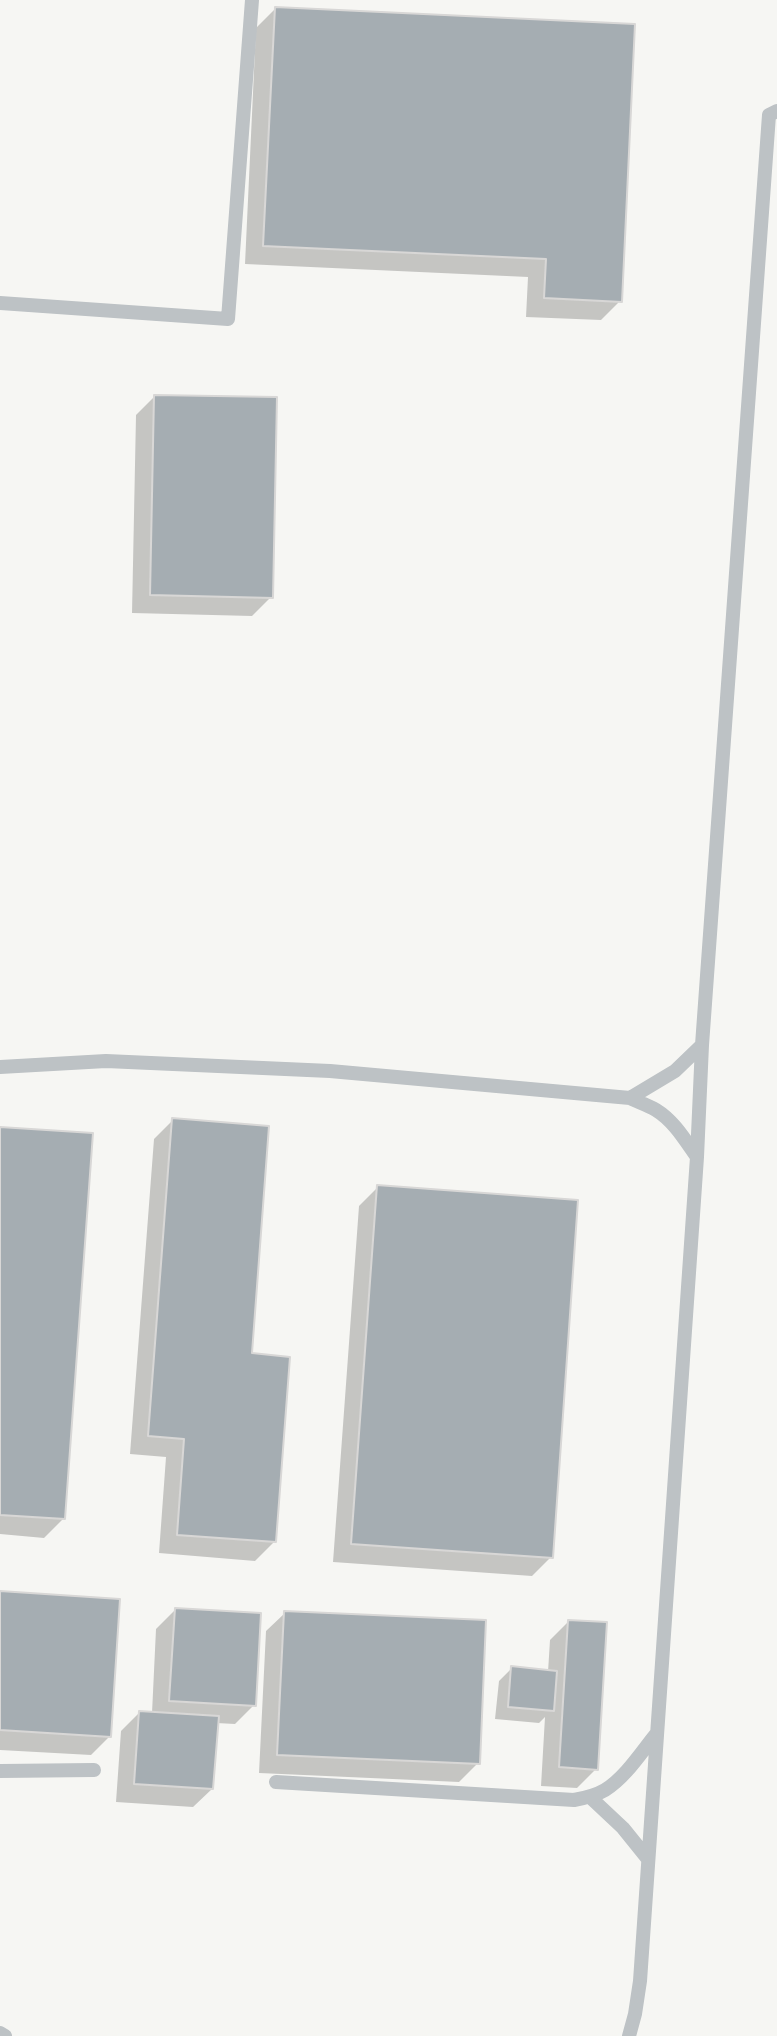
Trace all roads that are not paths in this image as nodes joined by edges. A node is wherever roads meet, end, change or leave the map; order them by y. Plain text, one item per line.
1 (253, 0) edge
2 (777, 111) edge
3 (0, 303) edge
4 (702, 1045) junction
5 (0, 1067) edge
6 (630, 1098) junction
7 (697, 1157) junction
8 (657, 1732) junction
9 (94, 1770) dead end
10 (0, 1771) edge
11 (276, 1782) dead end
12 (590, 1797) junction
13 (648, 1859) junction
14 (0, 2033) edge
15 (5, 2036) edge
16 (629, 2036) edge

1 - 3 lane
2 - 4 lane
4 - 6 lane
4 - 7 lane
5 - 6 lane
6 - 7 lane
7 - 8 lane
8 - 12 lane
8 - 13 lane
9 - 10 lane
11 - 12 lane
12 - 13 lane
13 - 16 lane
14 - 15 lane

